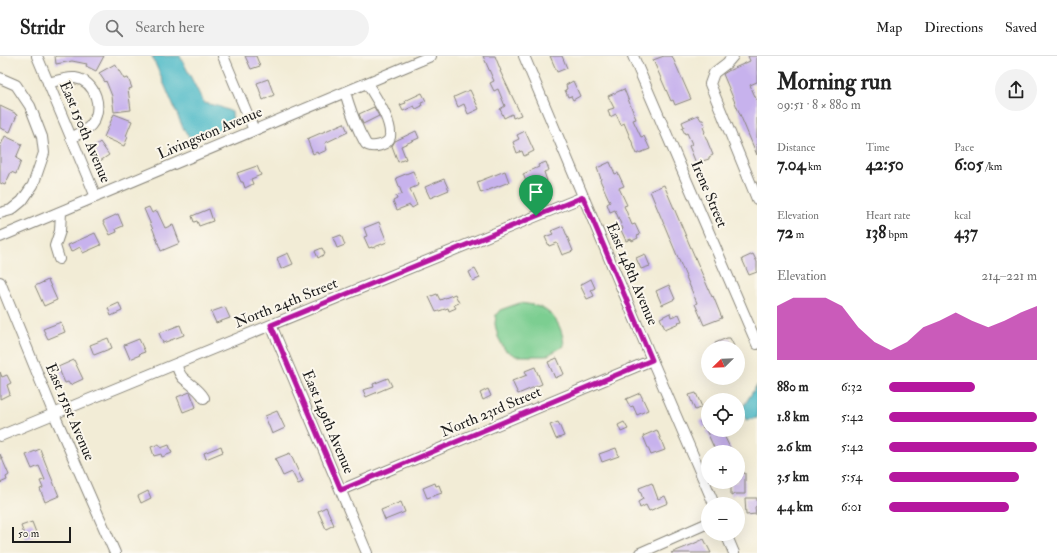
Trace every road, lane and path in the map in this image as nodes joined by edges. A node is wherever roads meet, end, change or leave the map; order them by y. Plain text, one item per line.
1 (36, 56) edge
2 (223, 56) edge
3 (524, 56) edge
4 (633, 56) edge
5 (733, 56) edge
6 (426, 57) edge
7 (0, 78) edge
8 (367, 83) junction
9 (48, 84) junction
10 (345, 92) junction
11 (254, 130) junction
12 (71, 138) junction
13 (96, 197) junction
14 (583, 197) junction
15 (757, 199) edge
16 (61, 212) junction
17 (0, 213) edge
18 (0, 237) edge
19 (59, 259) dead end
20 (0, 282) edge
21 (271, 325) junction
22 (757, 344) edge
23 (652, 360) junction
24 (176, 364) junction
25 (204, 398) dead end
26 (54, 414) junction
27 (0, 436) edge
28 (341, 490) junction
29 (711, 497) edge
30 (701, 526) edge
31 (729, 541) edge
32 (115, 553) edge
33 (367, 553) edge
34 (640, 553) edge
35 (734, 553) edge

1 - 9 street, East 150th Avenue
2 - 11 street
3 - 14 street, East 148th Avenue
4 - 22 street, Irene Street
5 - 15 street
6 - 8 street, Livingston Avenue
7 - 17 street
8 - 10 street, Livingston Avenue
8 - 10 street
9 - 12 street, East 150th Avenue
9 - 12 street
10 - 11 street, Livingston Avenue
11 - 13 street, Livingston Avenue
12 - 13 street, East 150th Avenue
13 - 16 street, Livingston Avenue
14 - 21 street, North 24th Street
14 - 23 street, East 148th Avenue
16 - 18 street, Livingston Avenue
16 - 19 street
20 - 26 street, East 151st Avenue
21 - 24 street, North 24th Street
21 - 28 street, East 149th Avenue
23 - 28 street, North 23rd Street
23 - 29 street, East 148th Avenue
24 - 25 street
24 - 26 street, North 24th Street
26 - 27 street, North 24th Street
26 - 32 street, East 151st Avenue
28 - 33 street, East 149th Avenue
30 - 34 street
31 - 35 street

